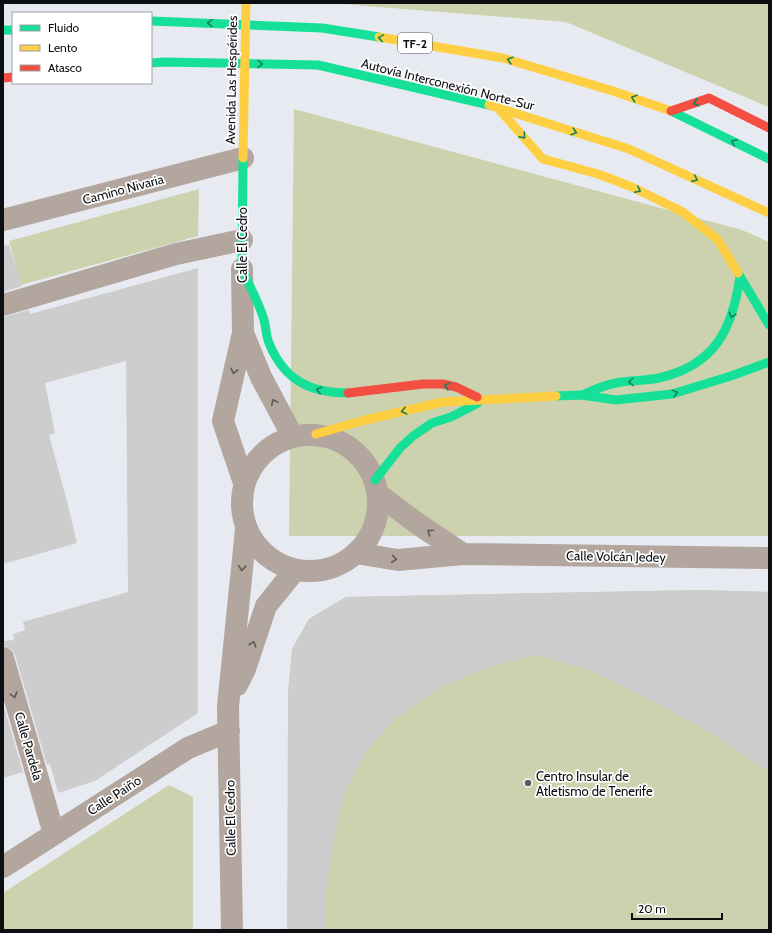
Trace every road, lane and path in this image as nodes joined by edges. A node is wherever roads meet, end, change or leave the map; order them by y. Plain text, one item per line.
1 (246, 3) edge
2 (152, 20) edge
3 (152, 63) edge
4 (497, 107) junction
5 (670, 111) junction
6 (769, 128) edge
7 (243, 158) junction
8 (769, 159) edge
9 (769, 212) edge
10 (3, 220) edge
11 (242, 240) junction
12 (242, 269) junction
13 (740, 277) junction
14 (3, 305) edge
15 (769, 325) edge
16 (243, 333) junction
17 (769, 362) edge
18 (581, 395) junction
19 (484, 399) junction
20 (316, 434) junction
21 (292, 436) junction
22 (244, 483) junction
23 (376, 487) junction
24 (246, 529) junction
25 (356, 553) junction
26 (463, 554) junction
27 (769, 558) edge
28 (295, 570) junction
29 (3, 658) edge
30 (228, 706) junction
31 (229, 731) junction
32 (54, 834) junction
33 (3, 868) edge
34 (232, 930) edge

1 - 7 main road, Avenida Las Hespérides, bridge
5 -> 2 main road, TF-2
3 -> 4 main road, Autovía Interconexión Norte-Sur
4 -> 9 main road, Autovía Interconexión Norte-Sur
4 -> 13 main road
6 -> 5 main road
8 -> 5 main road, TF-2
7 - 10 street, Camino Nivaria
7 - 11 main road, Calle El Cedro
11 - 12 main road, Calle El Cedro
11 - 14 street
12 - 16 street, Calle El Cedro
19 -> 12 main road
13 - 15 main road
13 -> 18 main road
21 -> 16 street, Calle El Cedro
16 -> 22 street, Calle El Cedro
18 -> 17 main road
18 - 19 main road
19 -> 20 main road
19 - 23 main road
20 - 21 street
20 - 23 street
21 - 22 street
22 - 24 street
23 - 25 street
26 -> 23 street
24 - 28 street
24 -> 30 street, Calle El Cedro
25 -> 26 street, Calle Volcán Jedey
25 - 28 street
26 - 27 street, Calle Volcán Jedey
30 -> 28 street, Calle El Cedro
29 -> 32 street, Calle Pardela
30 - 31 street, Calle El Cedro
31 - 32 street, Calle Paiño
31 - 34 street, Calle El Cedro
32 - 33 street, Calle Paiño

